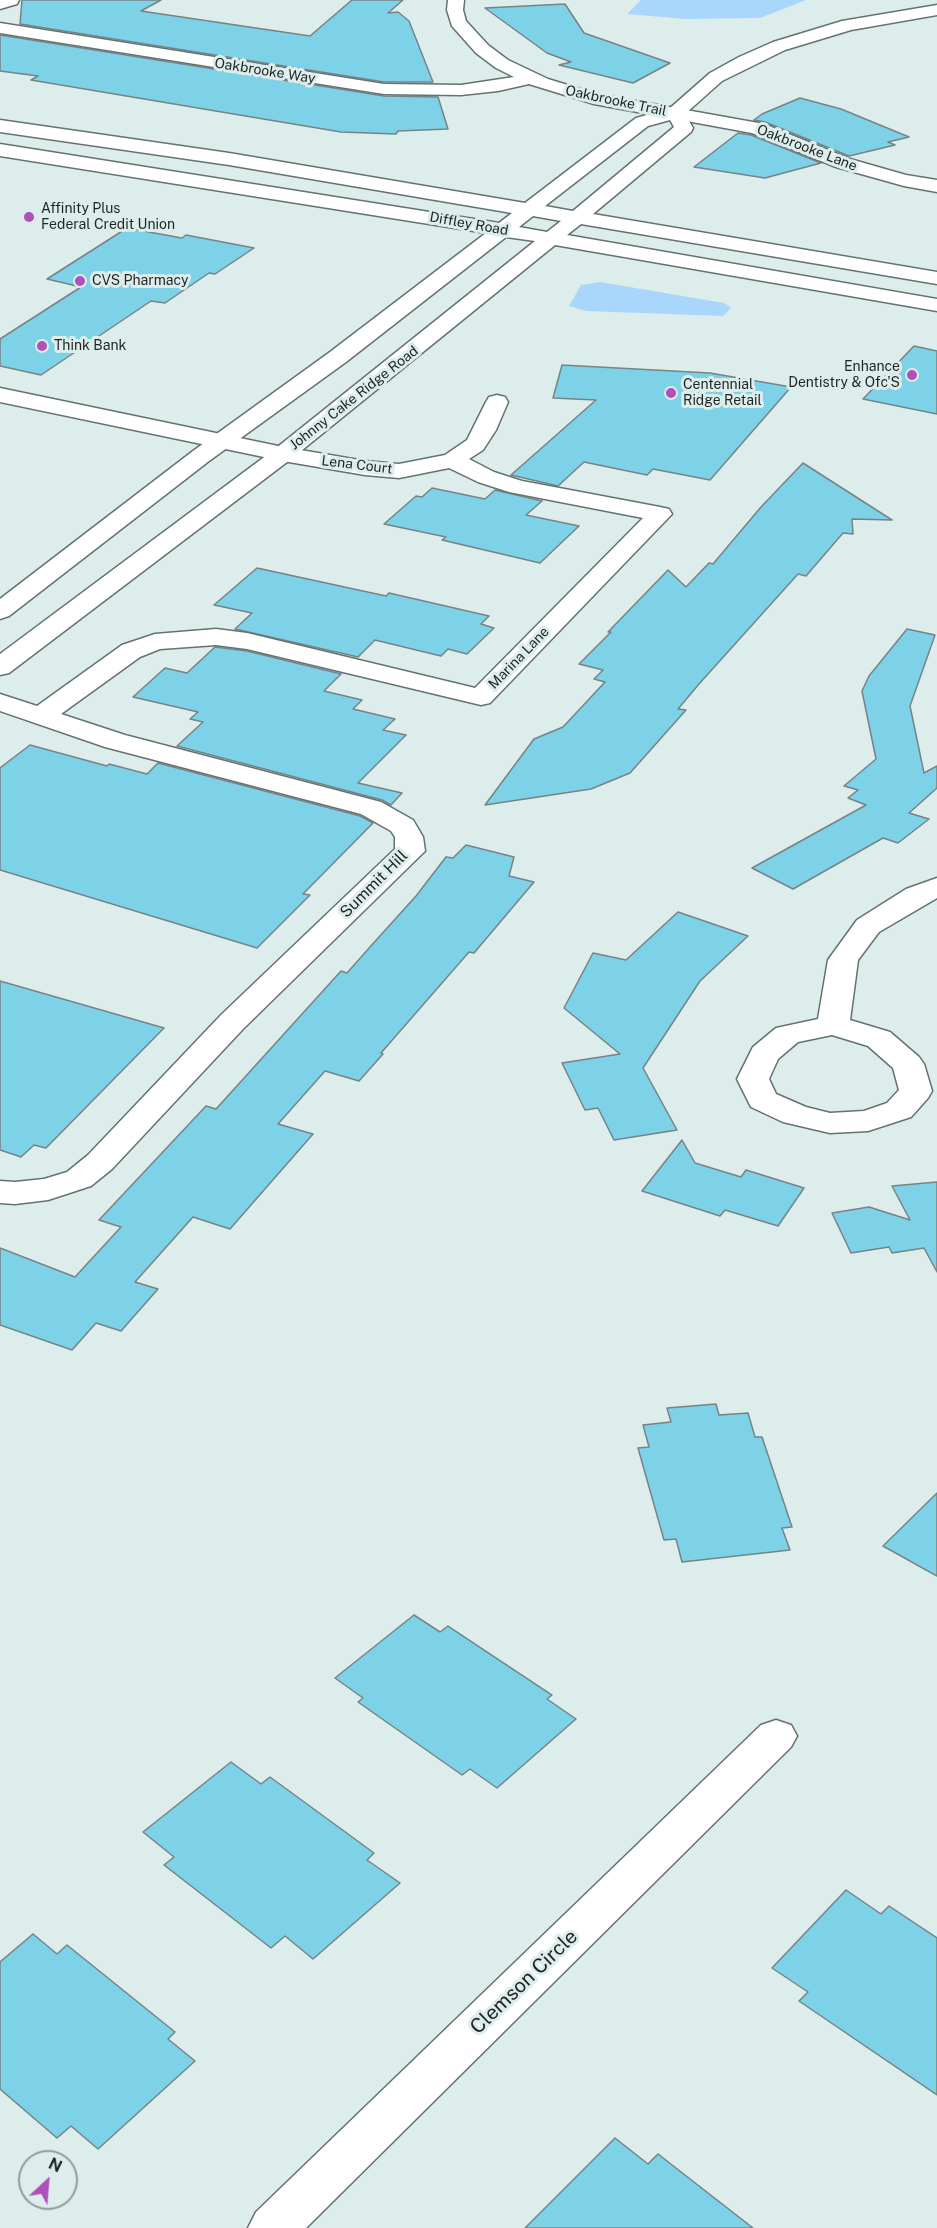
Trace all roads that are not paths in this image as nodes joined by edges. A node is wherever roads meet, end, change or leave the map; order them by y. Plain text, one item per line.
1 (11, 0) edge
2 (456, 0) edge
3 (0, 4) edge
4 (937, 10) edge
5 (0, 28) edge
6 (530, 78) junction
7 (675, 113) junction
8 (0, 126) edge
9 (0, 150) edge
10 (937, 186) edge
11 (530, 209) junction
12 (577, 217) junction
13 (502, 230) junction
14 (550, 238) junction
15 (937, 279) edge
16 (937, 305) edge
17 (0, 395) edge
18 (497, 402) dead end
19 (0, 412) edge
20 (223, 440) junction
21 (283, 454) junction
22 (452, 460) junction
23 (0, 611) edge
24 (0, 667) edge
25 (0, 702) edge
26 (40, 716) junction
27 (937, 887) edge
28 (833, 1024) junction
29 (0, 1192) edge
30 (776, 1736) dead end
31 (273, 2228) edge

1 - 3 street
2 - 6 street, Oakbrooke Trail
4 - 7 street
5 - 6 street, Oakbrooke Way
6 - 7 street, Oakbrooke Trail
7 - 10 street, Oakbrooke Lane
7 - 11 street
7 - 12 street, Johnny Cake Ridge Road
8 - 11 street, Diffley Road
9 - 13 street, Diffley Road
11 - 12 street, Diffley Road
11 - 13 street
12 - 14 street, Johnny Cake Ridge Road
12 - 15 street, Diffley Road
13 - 14 street, Diffley Road
13 - 20 street
14 - 16 street, Diffley Road
14 - 21 street, Johnny Cake Ridge Road
17 - 20 street
18 - 22 street, Lena Court
19 - 20 street
20 - 21 street, Lena Court
20 - 23 street
21 - 22 street, Lena Court
21 - 24 street, Johnny Cake Ridge Road
22 - 26 street, Marina Lane
25 - 26 street, Summit Hill
26 - 29 street, Summit Hill
27 - 28 street
28 - 28 street
30 - 31 street, Clemson Circle

